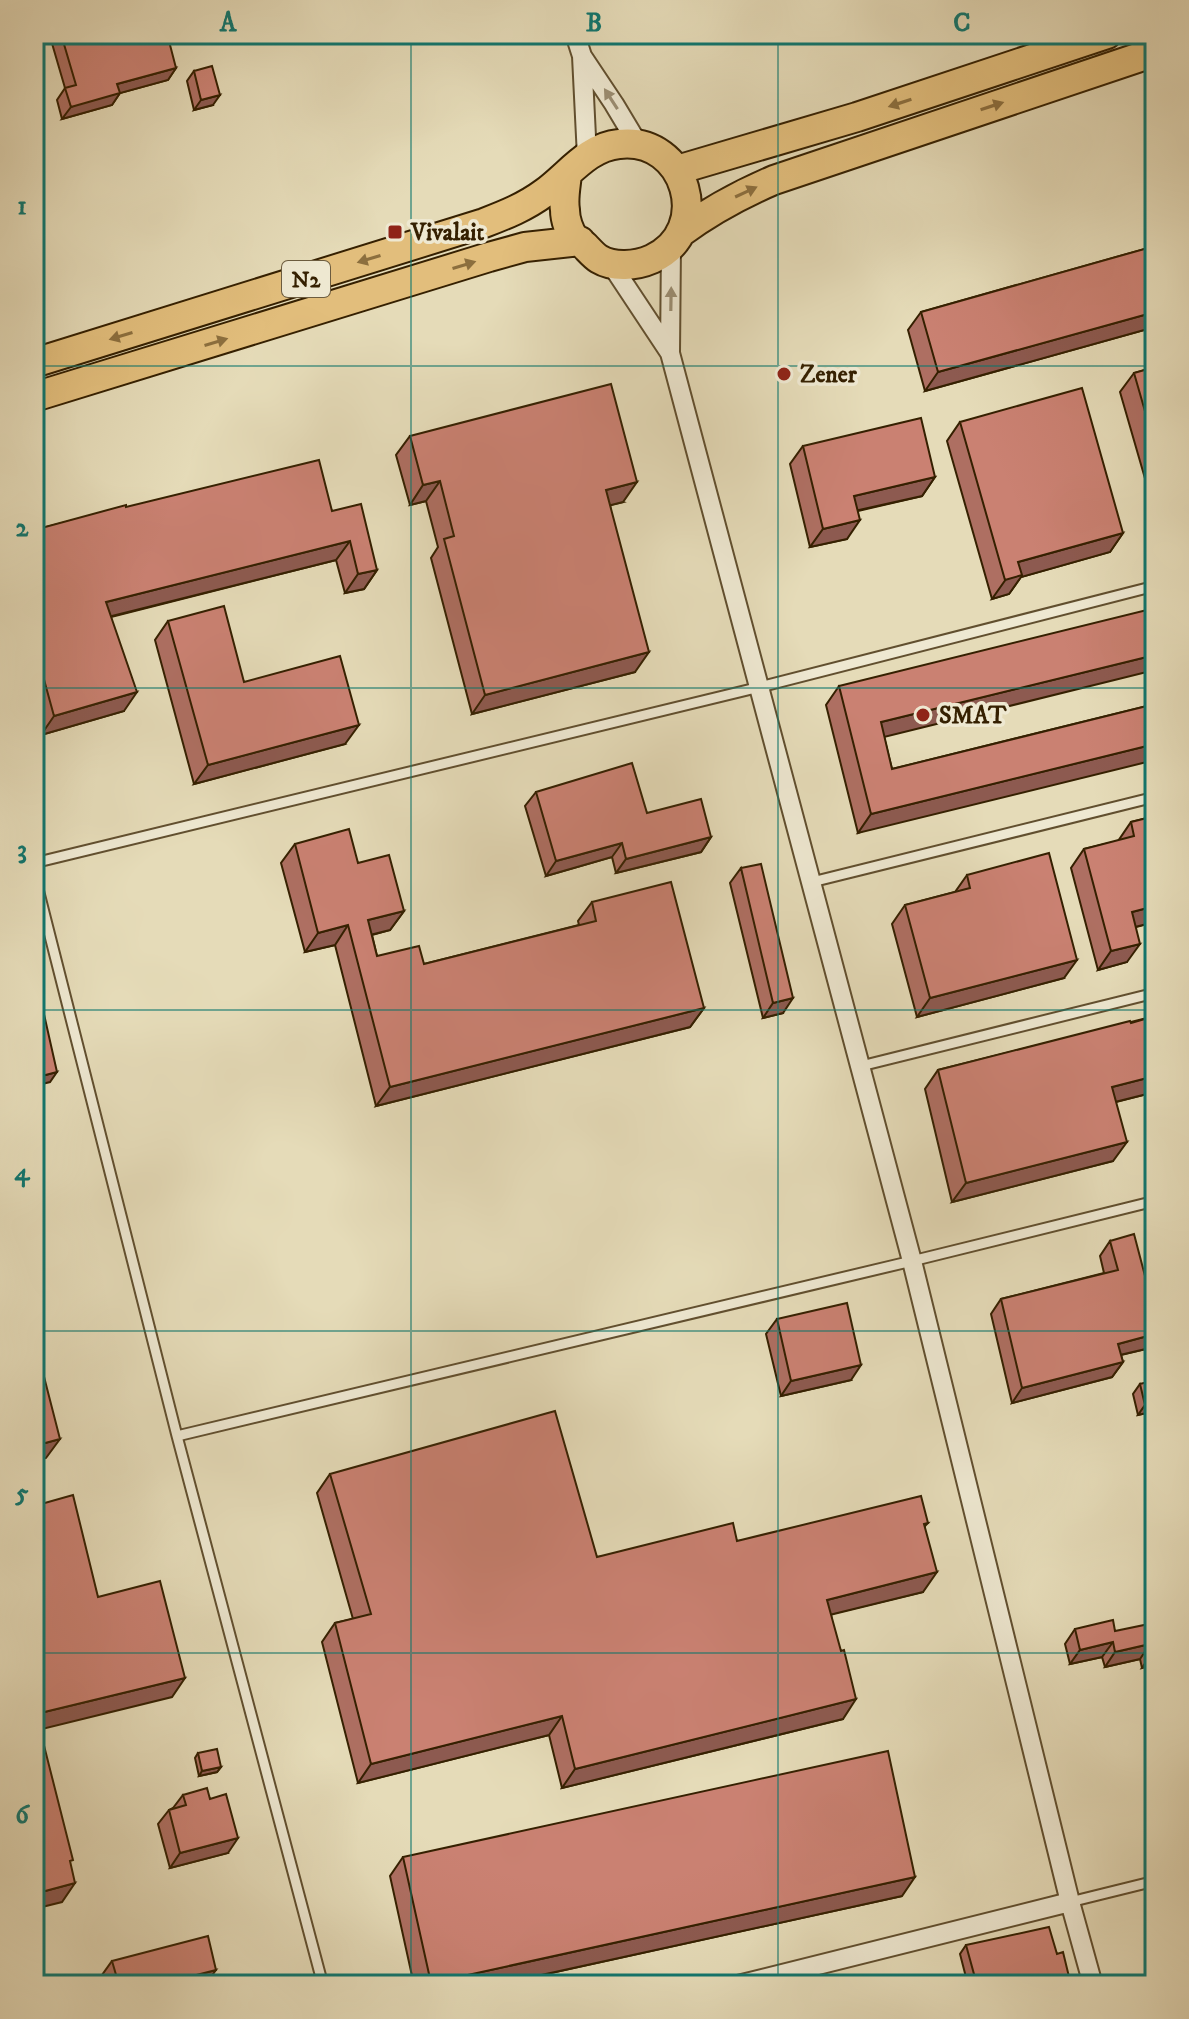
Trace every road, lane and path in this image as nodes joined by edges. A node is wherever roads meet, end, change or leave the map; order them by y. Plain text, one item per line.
1 (575, 34) edge
2 (1107, 34) edge
3 (1155, 52) edge
4 (582, 56) junction
5 (638, 144) junction
6 (577, 165) junction
7 (677, 170) junction
8 (676, 239) junction
9 (580, 241) junction
10 (611, 264) junction
11 (670, 353) junction
12 (34, 363) edge
13 (34, 397) edge
14 (1155, 586) edge
15 (760, 687) junction
16 (1155, 797) edge
17 (34, 863) edge
18 (34, 873) edge
19 (812, 882) junction
20 (1155, 993) edge
21 (861, 1066) junction
22 (1155, 1201) edge
23 (912, 1261) junction
24 (177, 1436) junction
25 (1155, 1881) edge
26 (1070, 1902) junction
27 (323, 1985) edge
28 (738, 1985) edge
29 (1093, 1985) edge

1 - 4 street
2 -> 7 highway
8 -> 3 highway
5 -> 4 street
4 - 6 street
5 - 6 highway
5 - 7 highway
6 - 9 highway
6 -> 12 highway, N2
7 - 8 highway
8 - 10 highway
11 -> 8 street
9 - 10 highway
13 -> 9 highway, N2
10 - 11 street
11 - 15 street
14 - 15 lane
15 - 17 lane
15 - 19 street
16 - 19 lane
18 - 24 lane
19 - 21 street
20 - 21 lane
21 - 23 street
22 - 23 lane
23 - 24 lane
23 - 26 street
24 - 27 lane
25 - 26 lane
26 - 28 street
26 - 29 street

